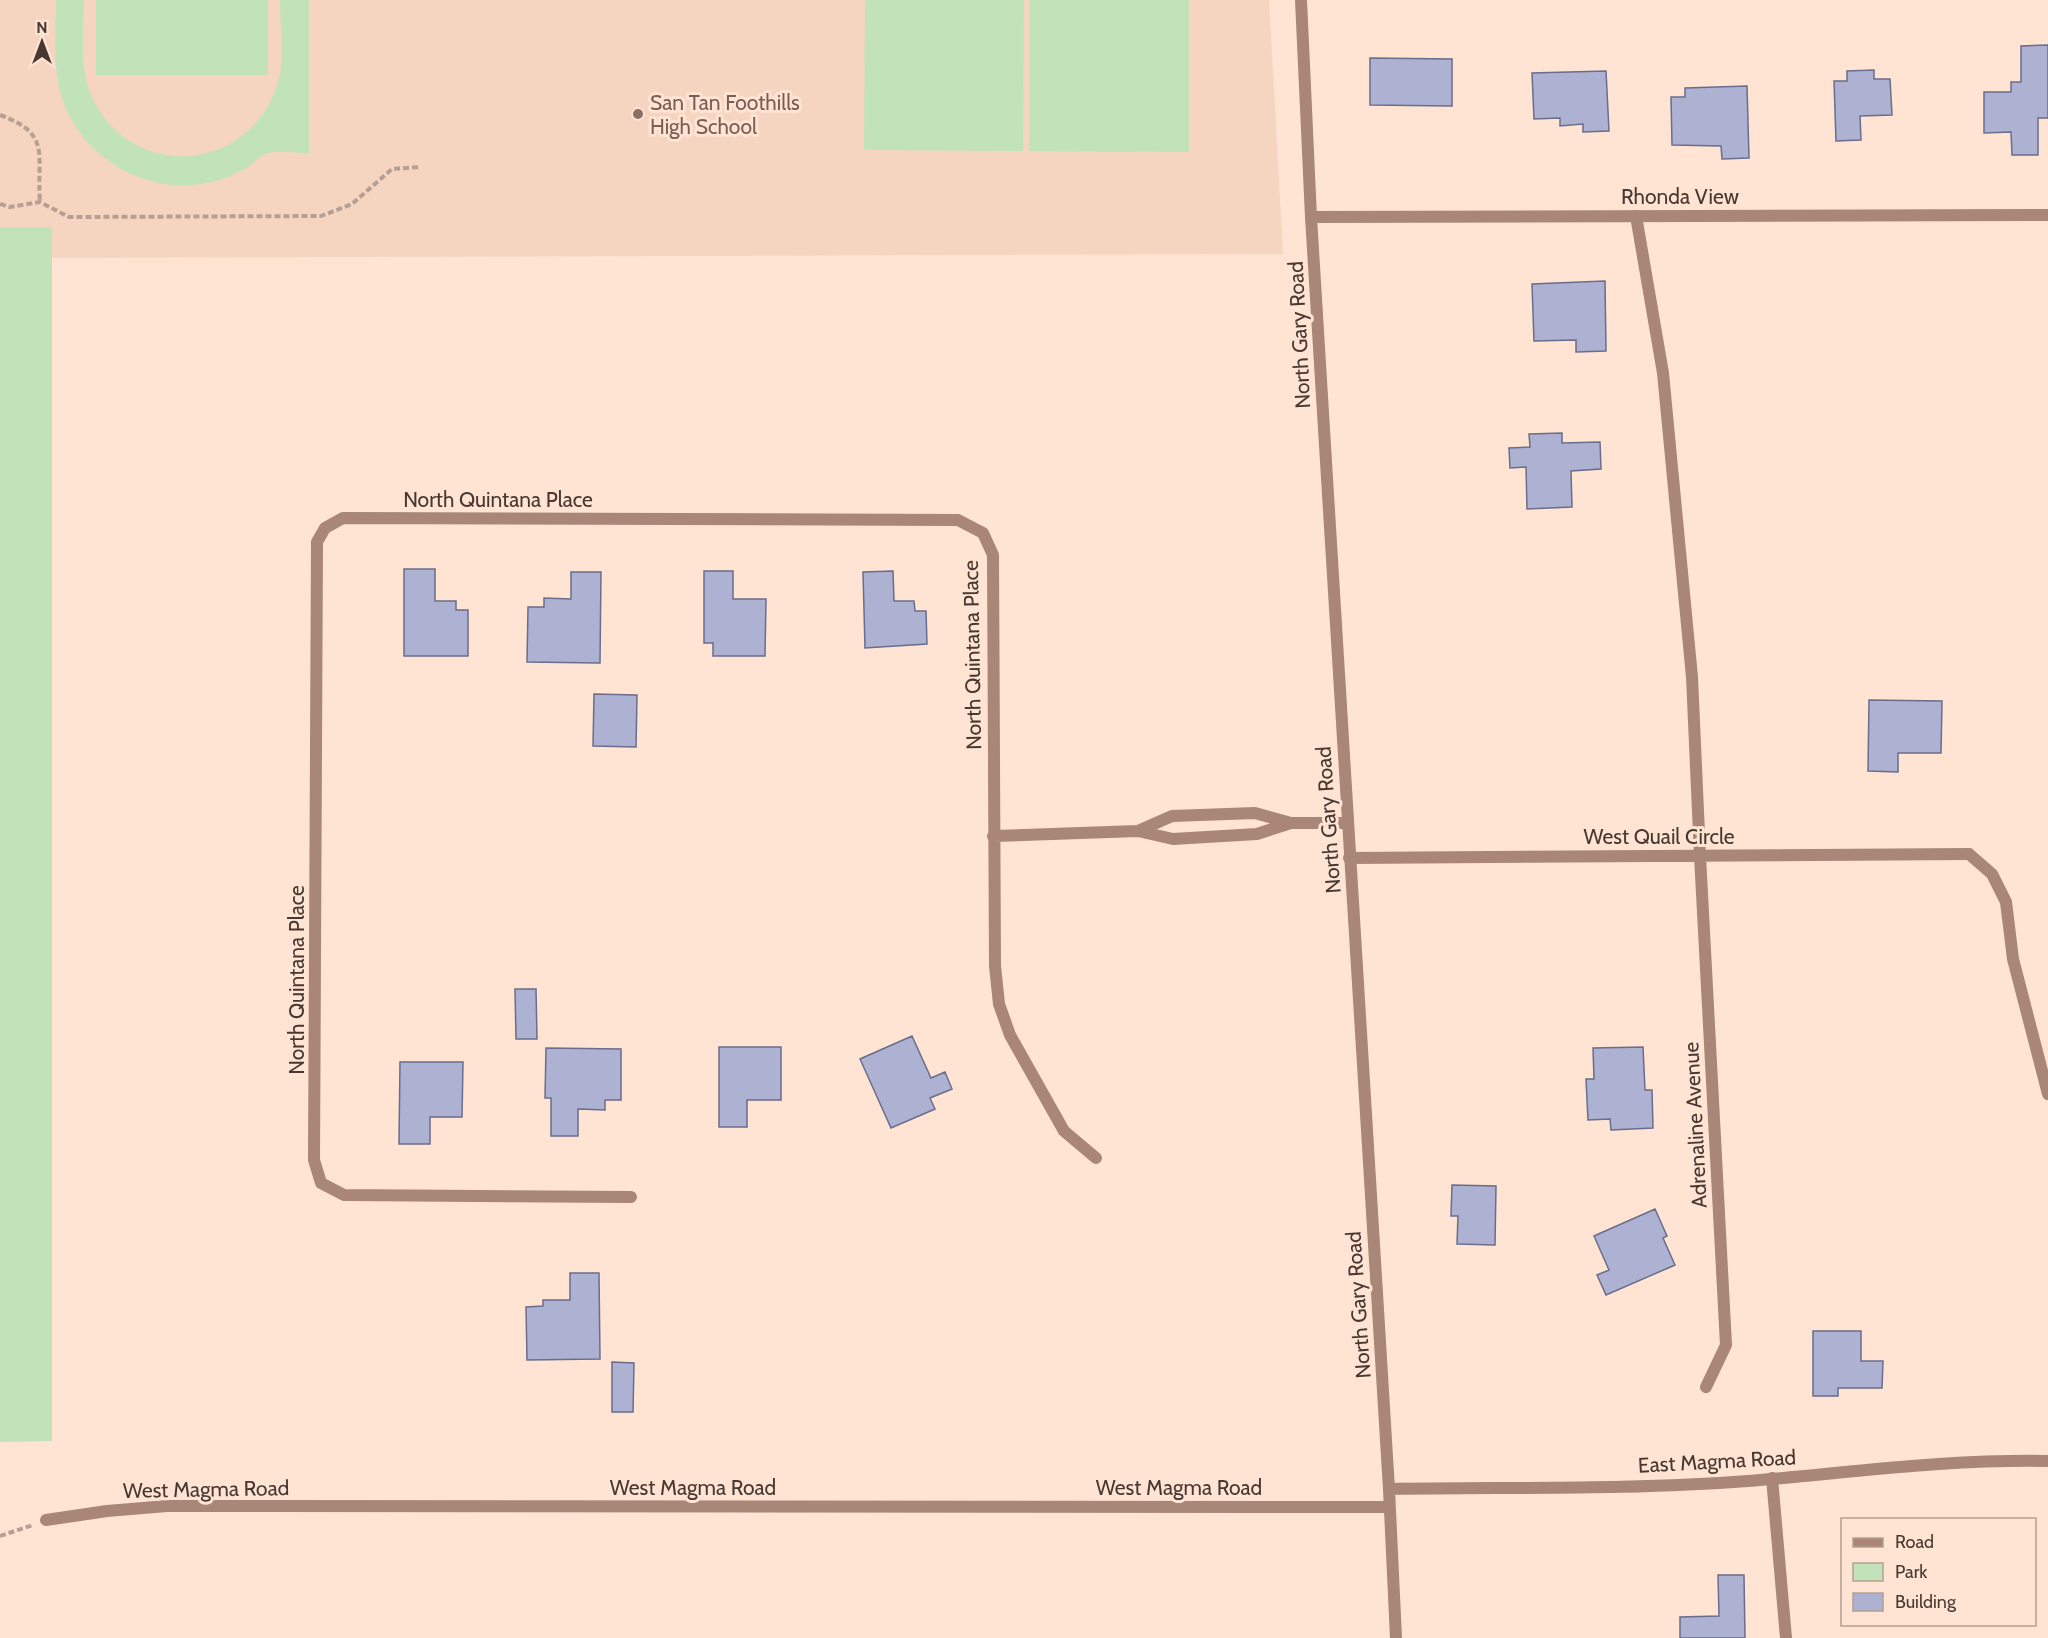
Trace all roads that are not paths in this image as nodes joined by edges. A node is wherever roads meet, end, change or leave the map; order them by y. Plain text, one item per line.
1 (1301, 0) edge
2 (2048, 215) edge
3 (1636, 216) junction
4 (1311, 217) junction
5 (1291, 823) junction
6 (1347, 823) junction
7 (1138, 831) junction
8 (993, 836) junction
9 (1700, 856) junction
10 (1350, 858) junction
11 (2048, 1094) edge
12 (1096, 1158) dead end
13 (631, 1197) dead end
14 (1706, 1388) dead end
15 (2048, 1461) edge
16 (1772, 1478) junction
17 (1389, 1489) junction
18 (1389, 1507) junction
19 (46, 1520) road end
20 (1396, 1638) edge
21 (1785, 1638) edge

1 - 4 street, North Gary Road
2 - 3 street, Rhonda View
3 - 4 street, Rhonda View
3 - 9 street, Adrenaline Avenue
4 - 6 street, North Gary Road
5 - 6 street
5 - 7 street
5 - 7 street
6 - 10 street, North Gary Road
7 - 8 street
8 - 12 street, North Quintana Place
8 - 13 street, North Quintana Place
9 - 10 street, West Quail Circle
9 - 11 street, West Quail Circle
9 - 14 street, Adrenaline Avenue
10 - 17 street, North Gary Road
15 - 16 street, East Magma Road
16 - 17 street, East Magma Road
16 - 21 street
17 - 18 street, North Gary Road
18 - 19 street, West Magma Road
18 - 20 street, North Gary Road

